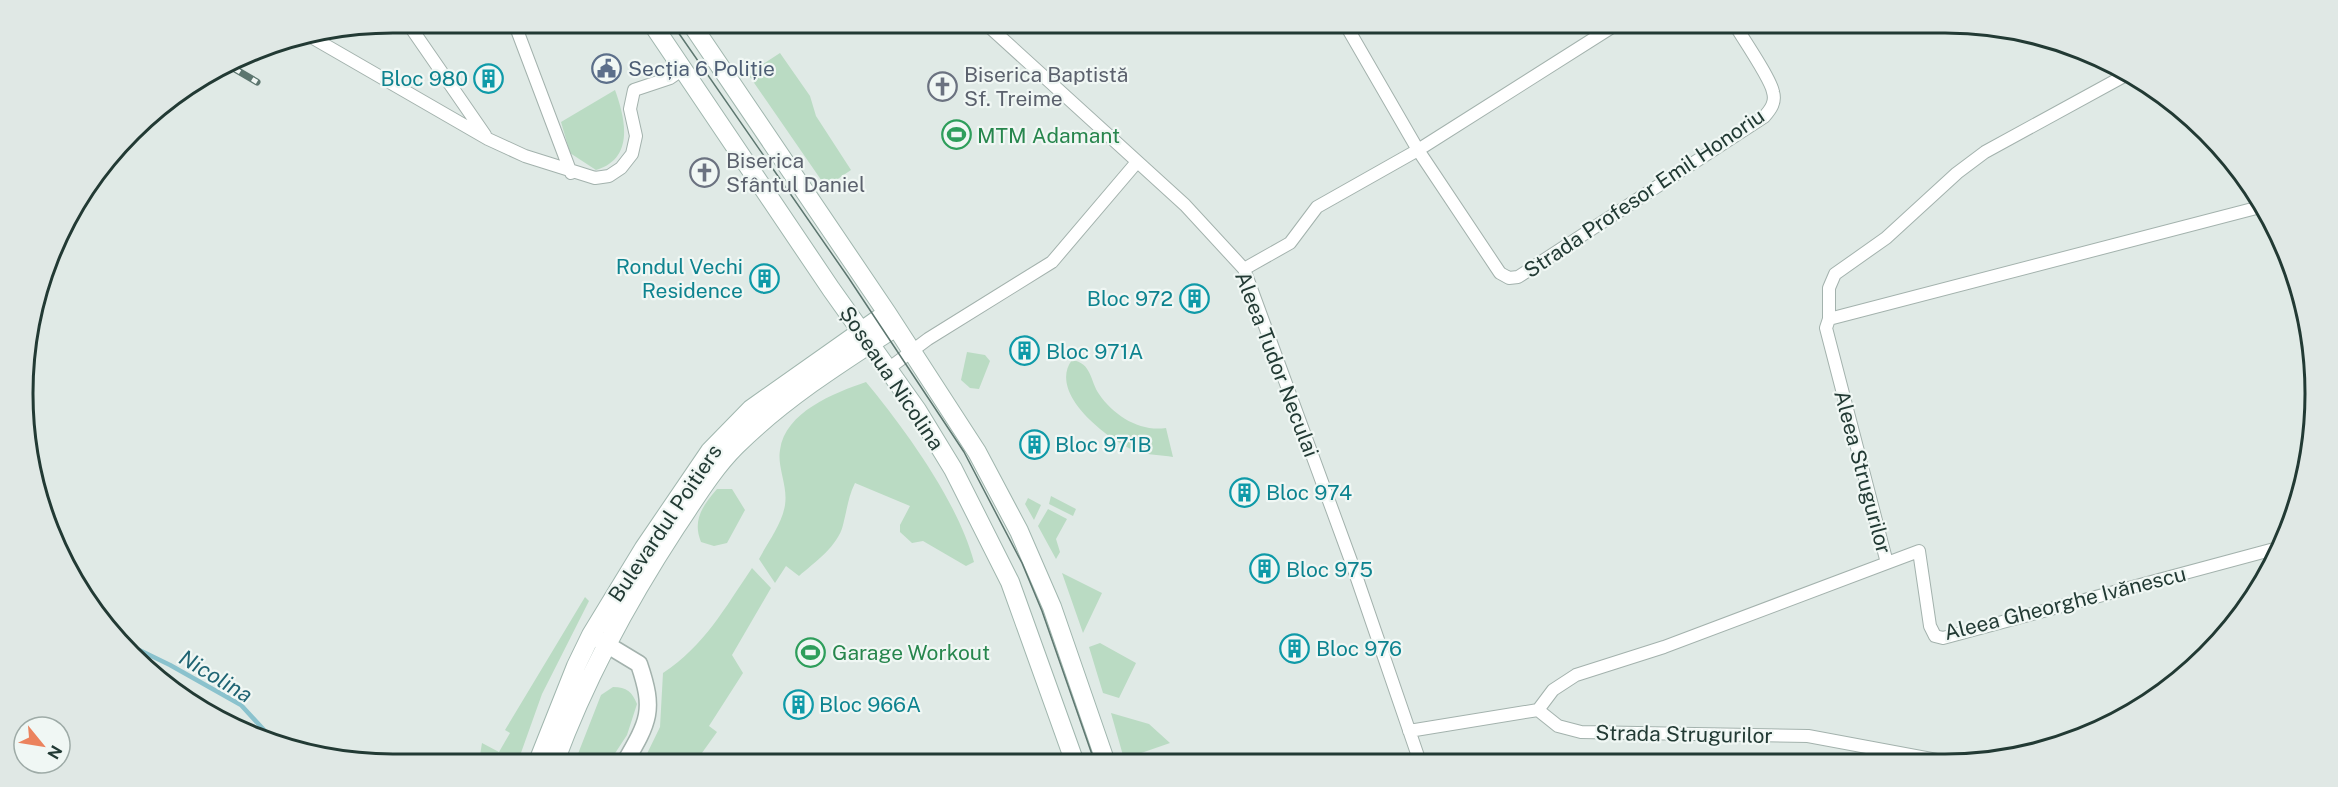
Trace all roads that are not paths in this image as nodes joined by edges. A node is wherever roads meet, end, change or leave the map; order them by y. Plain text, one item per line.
1 (415, 33) edge
2 (518, 33) edge
3 (658, 33) edge
4 (697, 33) edge
5 (996, 33) edge
6 (1350, 33) edge
7 (1603, 33) edge
8 (1740, 33) edge
9 (317, 41) edge
10 (683, 69) junction
11 (2120, 78) edge
12 (488, 138) junction
13 (1418, 150) junction
14 (1137, 162) junction
15 (571, 173) junction
16 (2254, 209) edge
17 (1244, 269) junction
18 (1828, 319) junction
19 (891, 320) junction
20 (866, 338) junction
21 (911, 352) junction
22 (888, 369) junction
23 (2269, 550) edge
24 (1887, 563) junction
25 (598, 639) junction
26 (1538, 710) junction
27 (1409, 731) junction
28 (541, 754) edge
29 (558, 754) edge
30 (629, 754) edge
31 (1072, 754) edge
32 (1103, 754) edge
33 (1417, 754) edge
34 (1904, 754) edge

1 - 12 street
2 - 15 street
3 - 10 main road, Șoseaua Nicolina
4 - 19 main road, Șoseaua Nicolina
5 - 14 street, Aleea Tudor Neculai
6 - 13 street, Strada Profesor Emil Honoriu
7 - 13 street
8 - 13 street, Strada Profesor Emil Honoriu
9 - 12 street
10 - 15 street
10 - 20 main road, Șoseaua Nicolina
11 - 18 street, Aleea Strugurilor
12 - 15 street
13 - 17 street
14 - 17 street, Aleea Tudor Neculai
14 - 21 street
16 - 18 street
17 - 27 street, Aleea Tudor Neculai
18 - 24 street, Aleea Strugurilor
19 - 20 main road, Bulevardul Poitiers
19 - 21 main road, Șoseaua Nicolina
20 - 22 main road, Șoseaua Nicolina
20 - 25 main road, Bulevardul Poitiers
21 - 22 street
21 - 32 main road, Șoseaua Nicolina
22 - 31 main road, Șoseaua Nicolina
23 - 24 street, Aleea Gheorghe Ivănescu
24 - 26 street, Aleea Strugurilor
25 - 28 main road, Bulevardul Poitiers
25 - 29 main road, Bulevardul Poitiers
25 - 30 street
26 - 27 street
26 - 34 street, Strada Strugurilor
27 - 33 street, Aleea Tudor Neculai

